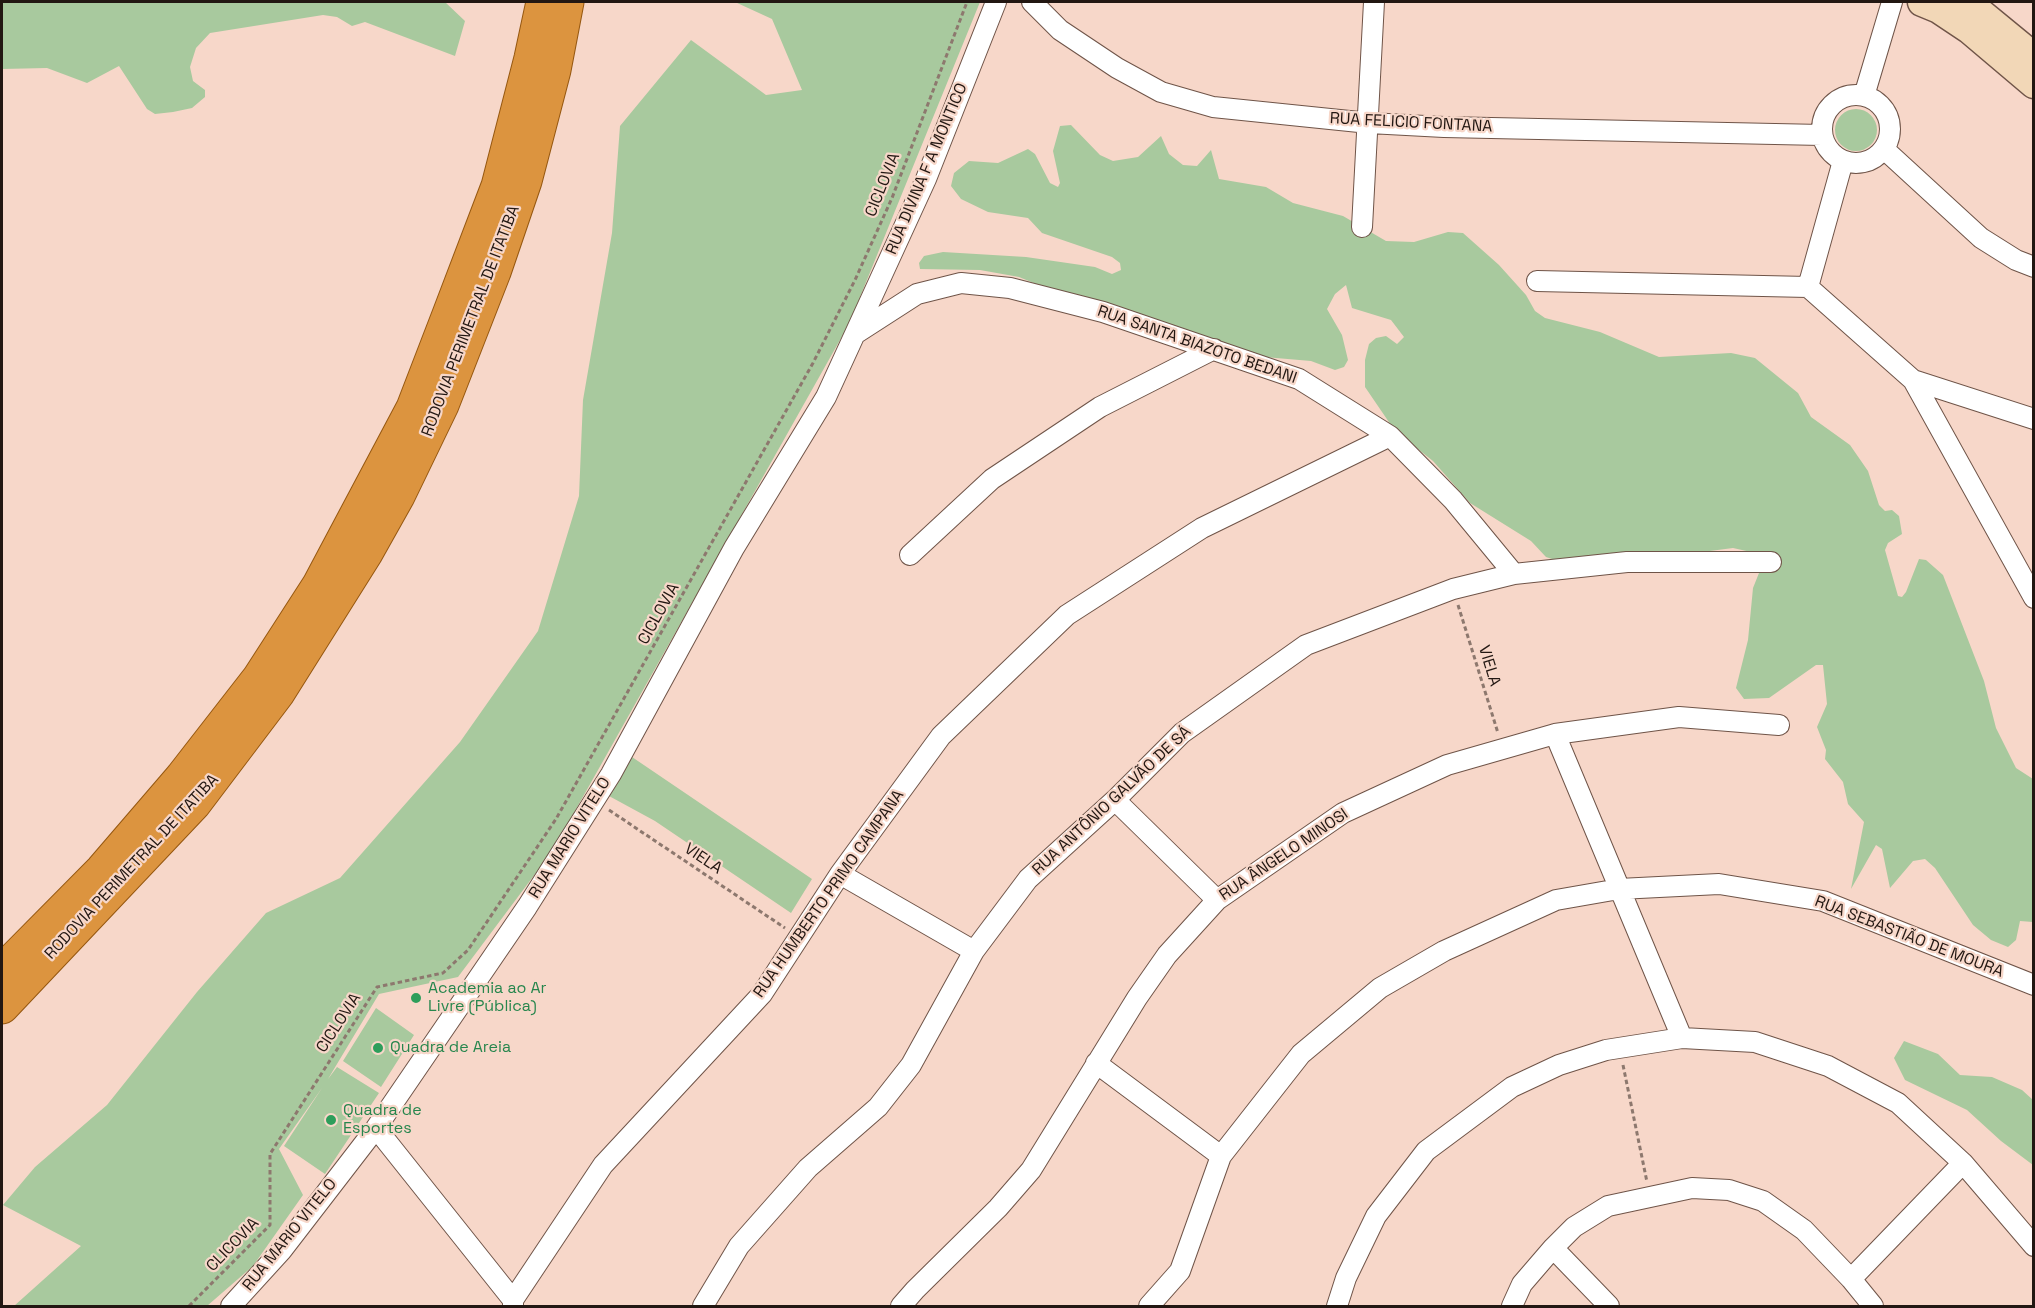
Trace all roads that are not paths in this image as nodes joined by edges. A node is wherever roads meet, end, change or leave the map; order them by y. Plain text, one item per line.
1 (543, 2) edge
2 (567, 2) edge
3 (996, 2) edge
4 (1032, 2) edge
5 (1374, 2) edge
6 (1892, 2) edge
7 (1922, 2) edge
8 (1967, 2) edge
9 (2034, 57) edge
10 (2034, 84) edge
11 (1864, 96) junction
12 (1369, 123) junction
13 (1822, 135) junction
14 (1884, 149) junction
15 (1843, 161) junction
16 (1362, 227) dead end
17 (2034, 267) edge
18 (1537, 281) dead end
19 (1808, 287) junction
20 (854, 335) junction
21 (1214, 349) junction
22 (1913, 380) junction
23 (2034, 419) edge
24 (1390, 435) junction
25 (910, 555) dead end
26 (1770, 562) dead end
27 (1515, 574) junction
28 (2034, 598) edge
29 (1779, 725) dead end
30 (1555, 734) junction
31 (1115, 800) junction
32 (840, 874) junction
33 (1619, 889) junction
34 (1217, 900) junction
35 (974, 951) junction
36 (2, 971) edge
37 (2034, 985) edge
38 (2, 1007) edge
39 (1682, 1038) junction
40 (1096, 1063) junction
41 (376, 1128) junction
42 (1221, 1156) junction
43 (1963, 1163) junction
44 (2034, 1246) edge
45 (1553, 1248) junction
46 (1851, 1279) junction
47 (513, 1303) edge
48 (231, 1306) edge
49 (703, 1306) edge
50 (901, 1306) edge
51 (1149, 1306) edge
52 (1337, 1306) edge
53 (1512, 1306) edge
54 (1609, 1306) edge
55 (1873, 1306) edge

1 - 36 highway, RODOVIA PERIMETRAL DE ITATIBA
2 - 38 highway, RODOVIA PERIMETRAL DE ITATIBA
3 - 20 street, RUA DIVINA F A MONTICO
4 - 12 street, RUA FELICIO FONTANA
5 - 12 street
6 - 11 street
7 - 10 main road
8 - 9 main road
11 - 13 street
11 - 14 street
12 - 13 street, RUA FELICIO FONTANA
12 - 16 street
13 - 15 street
14 - 15 street
14 - 17 street
15 - 19 street
18 - 19 street
19 - 22 street
20 - 21 street, RUA SANTA BIAZOTO BEDANI
20 - 41 street, RUA MARIO VITELO
21 - 24 street, RUA SANTA BIAZOTO BEDANI
21 - 25 street
22 - 23 street
22 - 28 street
24 - 27 street, RUA SANTA BIAZOTO BEDANI
24 - 32 street, RUA HUMBERTO PRIMO CAMPANA
26 - 27 street, RUA ANTÔNIO GALVÃO DE SÁ
27 - 31 street, RUA ANTÔNIO GALVÃO DE SÁ
29 - 30 street, RUA ÂNGELO MINOSI
30 - 33 street
30 - 34 street, RUA ÂNGELO MINOSI
31 - 34 street
31 - 35 street, RUA ANTÔNIO GALVÃO DE SÁ
32 - 35 street
32 - 47 street, RUA HUMBERTO PRIMO CAMPANA
33 - 37 street, RUA SEBASTIÃO DE MOURA
33 - 39 street
33 - 42 street, RUA SEBASTIÃO DE MOURA
34 - 40 street, RUA ÂNGELO MINOSI
35 - 49 street, RUA ANTÔNIO GALVÃO DE SÁ
39 - 43 street
39 - 52 street
40 - 42 street
40 - 50 street, RUA ÂNGELO MINOSI
41 - 47 street
41 - 48 street, RUA MARIO VITELO
42 - 51 street, RUA SEBASTIÃO DE MOURA
43 - 44 street
43 - 46 street
45 - 46 street
45 - 53 street
45 - 54 street
46 - 55 street

